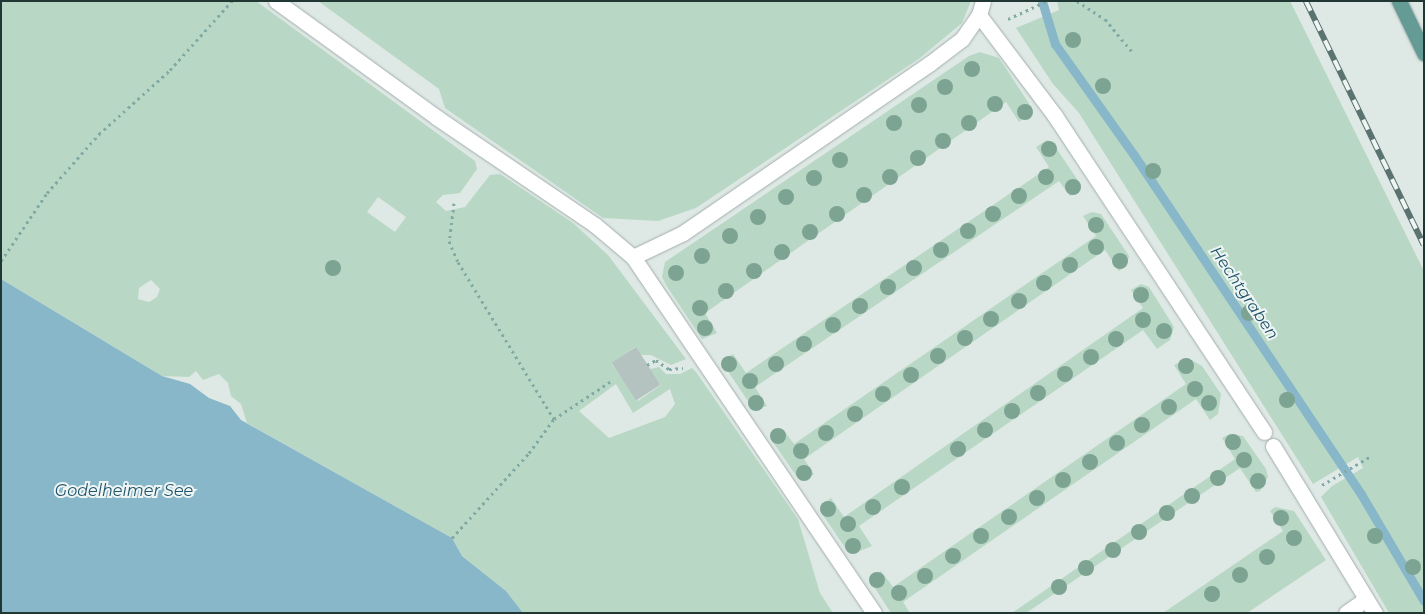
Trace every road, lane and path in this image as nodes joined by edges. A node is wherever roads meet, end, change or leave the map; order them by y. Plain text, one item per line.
1 (232, 1) edge
2 (276, 1) edge
3 (1047, 1) edge
4 (1077, 1) edge
5 (1399, 1) edge
6 (1033, 7) dead end
7 (981, 8) edge
8 (1424, 53) edge
9 (1134, 54) dead end
10 (454, 203) dead end
11 (633, 257) junction
12 (1, 261) edge
13 (703, 360) junction
14 (647, 364) dead end
15 (613, 380) dead end
16 (554, 419) junction
17 (1264, 432) dead end
18 (1273, 446) dead end
19 (1371, 456) dead end
20 (1326, 482) dead end
21 (452, 538) dead end
22 (1366, 599) junction
23 (874, 613) edge
24 (1346, 613) edge
25 (1374, 613) edge

1 - 12 path
2 - 11 lane
3 - 6 path
4 - 9 path
5 - 8 main road
7 - 11 lane
7 - 17 lane
10 - 16 path
11 - 13 lane
13 - 14 path
13 - 23 lane
15 - 16 path
16 - 21 path
18 - 22 lane
19 - 20 path
22 - 24 lane
22 - 25 lane

